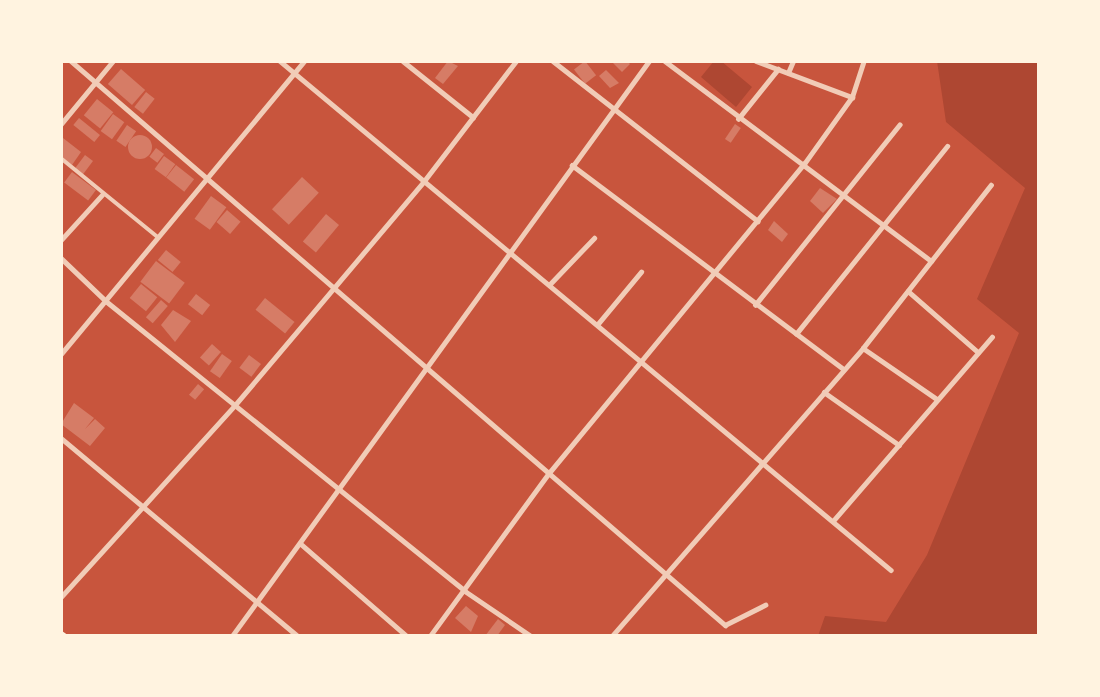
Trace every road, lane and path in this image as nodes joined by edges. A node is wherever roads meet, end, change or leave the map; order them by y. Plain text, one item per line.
1 (71, 61) edge
2 (113, 61) edge
3 (280, 61) edge
4 (304, 61) edge
5 (403, 61) edge
6 (516, 61) edge
7 (553, 61) edge
8 (649, 61) edge
9 (665, 61) edge
10 (755, 61) edge
11 (793, 61) edge
12 (864, 61) edge
13 (778, 69) junction
14 (294, 73) junction
15 (788, 73) junction
16 (93, 85) junction
17 (852, 97) junction
18 (615, 109) junction
19 (473, 117) junction
20 (738, 119) junction
21 (61, 124) edge
22 (899, 125) dead end
23 (947, 146) dead end
24 (61, 158) edge
25 (804, 164) junction
26 (572, 165) junction
27 (205, 181) junction
28 (424, 181) junction
29 (991, 185) dead end
30 (102, 195) junction
31 (846, 197) junction
32 (758, 221) junction
33 (884, 226) junction
34 (158, 237) junction
35 (594, 238) dead end
36 (61, 240) edge
37 (510, 253) junction
38 (61, 258) edge
39 (931, 261) junction
40 (640, 272) dead end
41 (715, 276) junction
42 (549, 285) junction
43 (331, 288) junction
44 (908, 291) junction
45 (106, 300) junction
46 (755, 305) junction
47 (597, 325) junction
48 (796, 334) junction
49 (992, 337) dead end
50 (863, 348) junction
51 (978, 352) junction
52 (61, 354) edge
53 (641, 360) junction
54 (423, 367) junction
55 (844, 369) junction
56 (824, 392) junction
57 (937, 399) junction
58 (235, 405) junction
59 (61, 438) edge
60 (899, 444) junction
61 (764, 464) junction
62 (549, 473) junction
63 (341, 489) junction
64 (142, 506) junction
65 (833, 521) junction
66 (301, 544) junction
67 (891, 570) dead end
68 (666, 574) junction
69 (465, 591) junction
70 (61, 597) edge
71 (255, 602) junction
72 (765, 605) dead end
73 (232, 636) edge
74 (298, 636) edge
75 (407, 636) edge
76 (430, 636) edge
77 (531, 636) edge
78 (612, 636) edge

1 - 16 street
2 - 16 street
3 - 14 street
4 - 14 street
5 - 19 street
6 - 19 street
7 - 18 street
8 - 18 street
9 - 20 street
10 - 13 street
11 - 15 street
12 - 17 street
13 - 15 street
13 - 20 street
14 - 27 street
14 - 28 street
15 - 17 street
16 - 21 street
16 - 27 street
17 - 25 street
18 - 26 street
18 - 32 street
19 - 28 street
20 - 25 street
22 - 31 street
23 - 33 street
24 - 30 street
25 - 31 street
25 - 32 street
26 - 37 street
26 - 41 street
27 - 34 street
27 - 43 street
28 - 37 street
28 - 43 street
29 - 39 street
30 - 34 street
30 - 36 street
31 - 33 street
31 - 46 street
32 - 41 street
33 - 39 street
33 - 48 street
34 - 45 street
35 - 42 street
37 - 42 street
37 - 54 street
38 - 45 street
39 - 44 street
40 - 47 street
41 - 46 street
41 - 53 street
42 - 47 street
43 - 54 street
43 - 58 street
44 - 50 street
44 - 51 street
45 - 52 street
45 - 58 street
46 - 48 street
47 - 53 street
48 - 55 street
49 - 51 street
50 - 55 street
50 - 57 street
51 - 57 street
53 - 61 street
53 - 62 street
54 - 62 street
54 - 63 street
55 - 56 street
56 - 60 street
56 - 61 street
57 - 60 street
58 - 63 street
58 - 64 street
59 - 64 street
60 - 65 street
61 - 65 street
61 - 68 street
62 - 68 street
62 - 69 street
63 - 66 street
63 - 69 street
64 - 70 street
64 - 71 street
65 - 67 street
66 - 71 street
66 - 75 street
68 - 72 street
68 - 78 street
69 - 76 street
69 - 77 street
71 - 73 street
71 - 74 street

